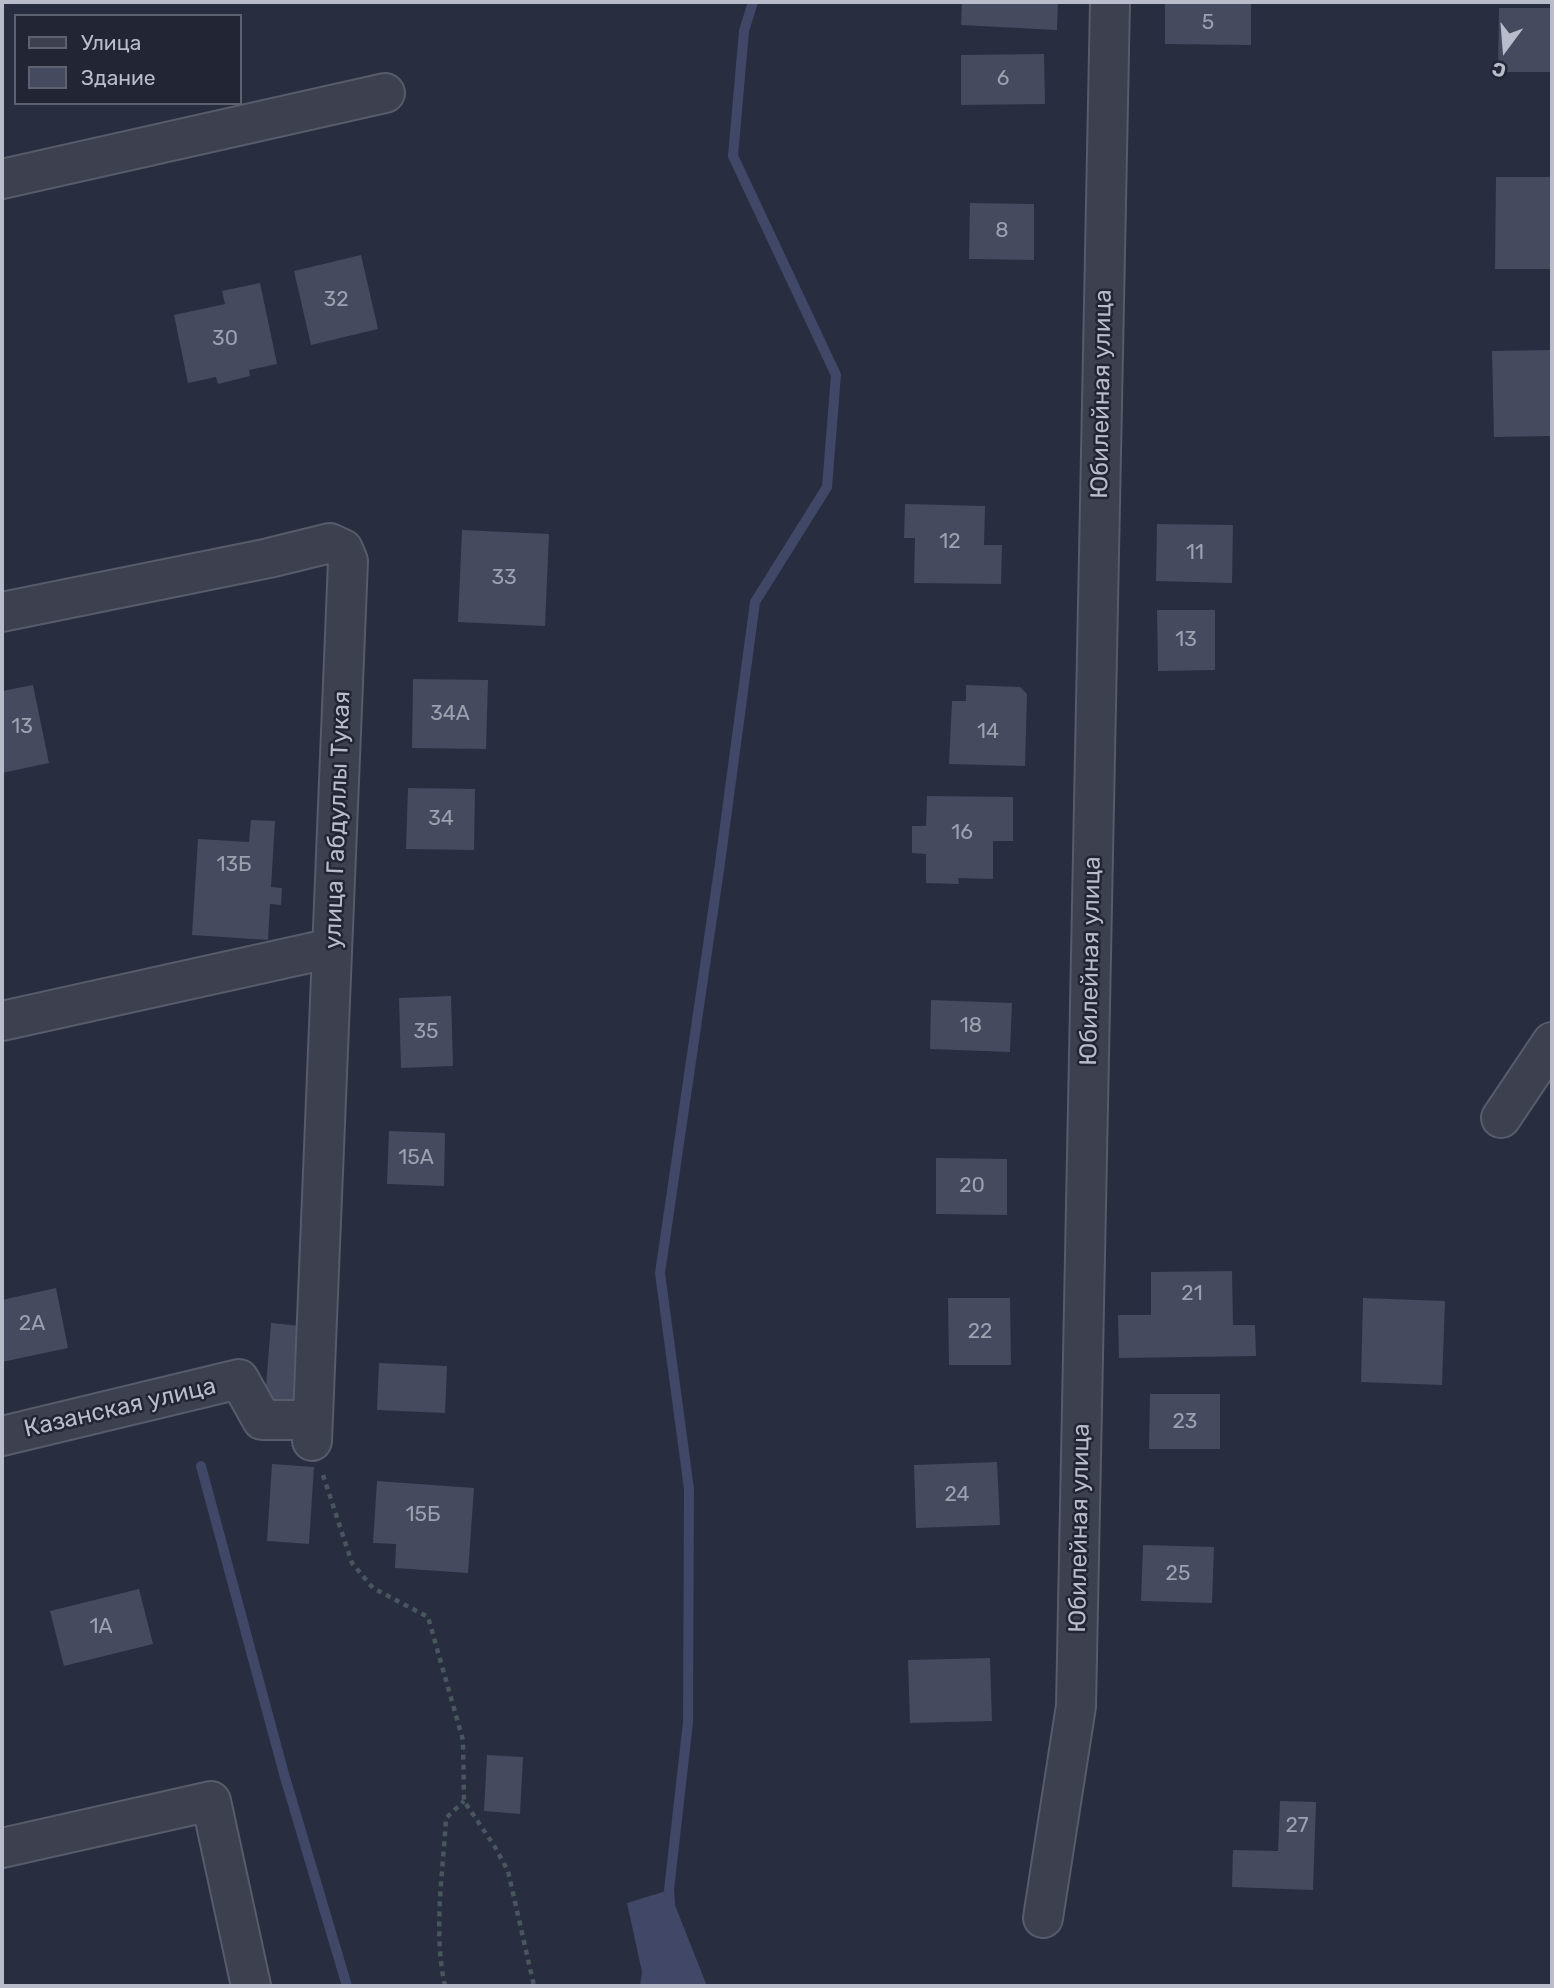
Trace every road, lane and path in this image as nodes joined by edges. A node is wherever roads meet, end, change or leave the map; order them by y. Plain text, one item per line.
1 (1110, 2) edge
2 (385, 93) dead end
3 (2, 179) edge
4 (2, 612) edge
5 (332, 948) junction
6 (2, 1021) edge
7 (1552, 1042) edge
8 (1502, 1118) dead end
9 (313, 1431) junction
10 (2, 1436) edge
11 (464, 1801) junction
12 (2, 1848) edge
13 (1043, 1918) dead end
14 (251, 1986) edge
15 (445, 1986) edge
16 (534, 1986) edge

1 - 13 street, Юбилейная улица
2 - 3 street
4 - 5 street, улица Габдуллы Тукая
5 - 6 street
5 - 9 street, улица Габдуллы Тукая
7 - 8 street
9 - 10 street, Казанская улица
9 - 11 path
11 - 15 path
11 - 16 path
12 - 14 street

